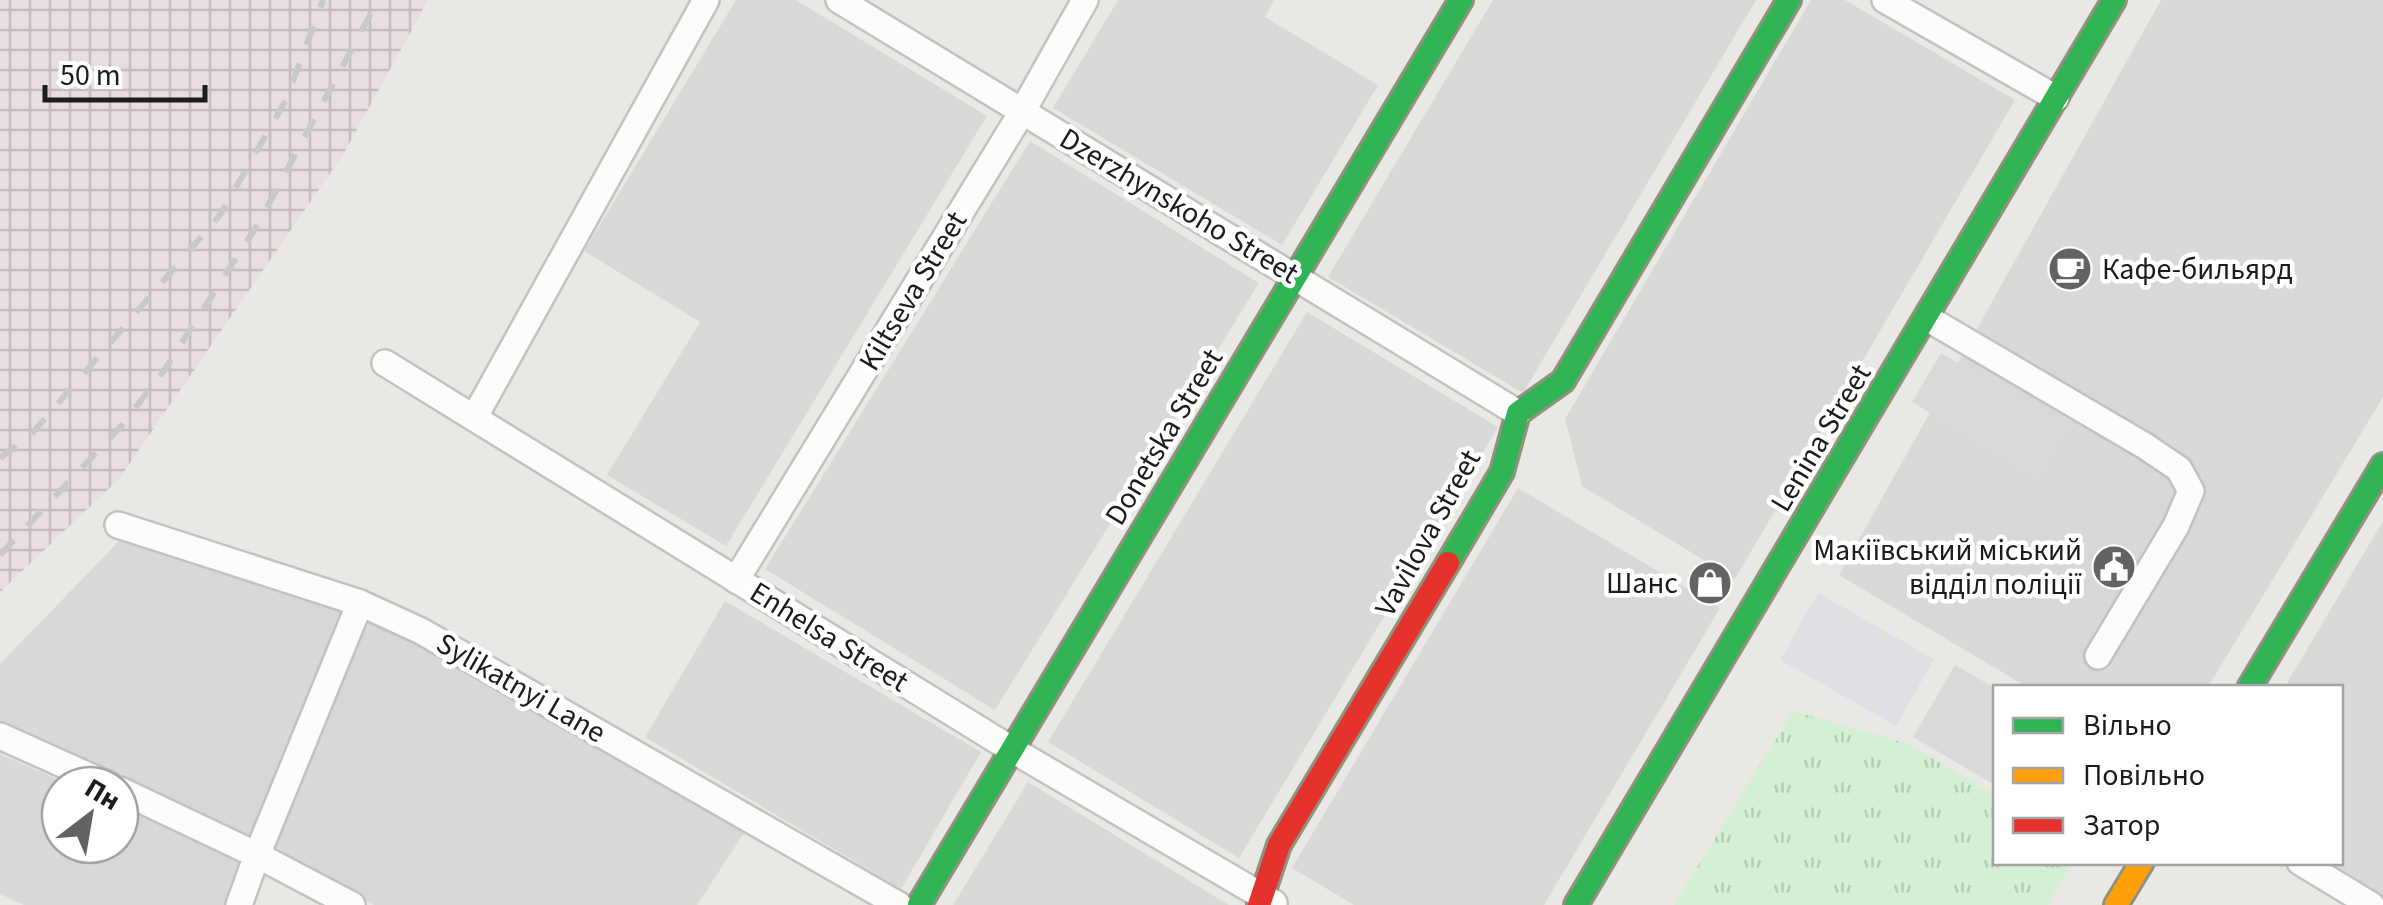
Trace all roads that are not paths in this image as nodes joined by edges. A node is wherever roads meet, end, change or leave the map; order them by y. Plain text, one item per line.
1 (706, 0) edge
2 (840, 0) edge
3 (1085, 0) edge
4 (1461, 0) edge
5 (1789, 0) edge
6 (1886, 0) edge
7 (2114, 0) edge
8 (2056, 98) junction
9 (1022, 112) junction
10 (1295, 276) junction
11 (1927, 318) junction
12 (385, 363) dead end
13 (1518, 413) junction
14 (474, 418) junction
15 (2383, 465) edge
16 (118, 525) dead end
17 (736, 580) junction
18 (360, 603) junction
19 (2098, 656) dead end
20 (2251, 685) edge
21 (0, 736) edge
22 (1011, 749) junction
23 (65, 765) edge
24 (140, 799) edge
25 (257, 854) junction
26 (2140, 865) edge
27 (2305, 865) edge
28 (1266, 902) edge
29 (239, 905) edge
30 (352, 905) edge
31 (899, 905) edge
32 (919, 905) edge
33 (1576, 905) edge
34 (2116, 905) edge
35 (2370, 905) edge

1 - 14 street
2 - 9 street, Dzerzhynskoho Street
3 - 9 street, Kiltseva Street
4 - 10 street, Donetska Street
5 - 13 street
6 - 8 street
7 - 8 street, Lenina Street
8 - 11 street, Lenina Street
9 - 10 street, Dzerzhynskoho Street
9 - 17 street, Kiltseva Street
10 - 13 street, Dzerzhynskoho Street
10 - 22 street, Donetska Street
11 - 19 street
11 - 33 street, Lenina Street
12 - 14 street, Enhelsa Street
13 - 28 street, Vavilova Street
14 - 17 street, Enhelsa Street
15 - 20 street
16 - 18 street, Sylikatnyi Lane
17 - 22 street, Enhelsa Street
18 - 25 street
18 - 31 street, Sylikatnyi Lane
21 - 23 street
22 - 28 street, Enhelsa Street
22 - 32 street, Donetska Street
24 - 25 street
25 - 29 street
25 - 30 street
26 - 34 street
27 - 35 street

